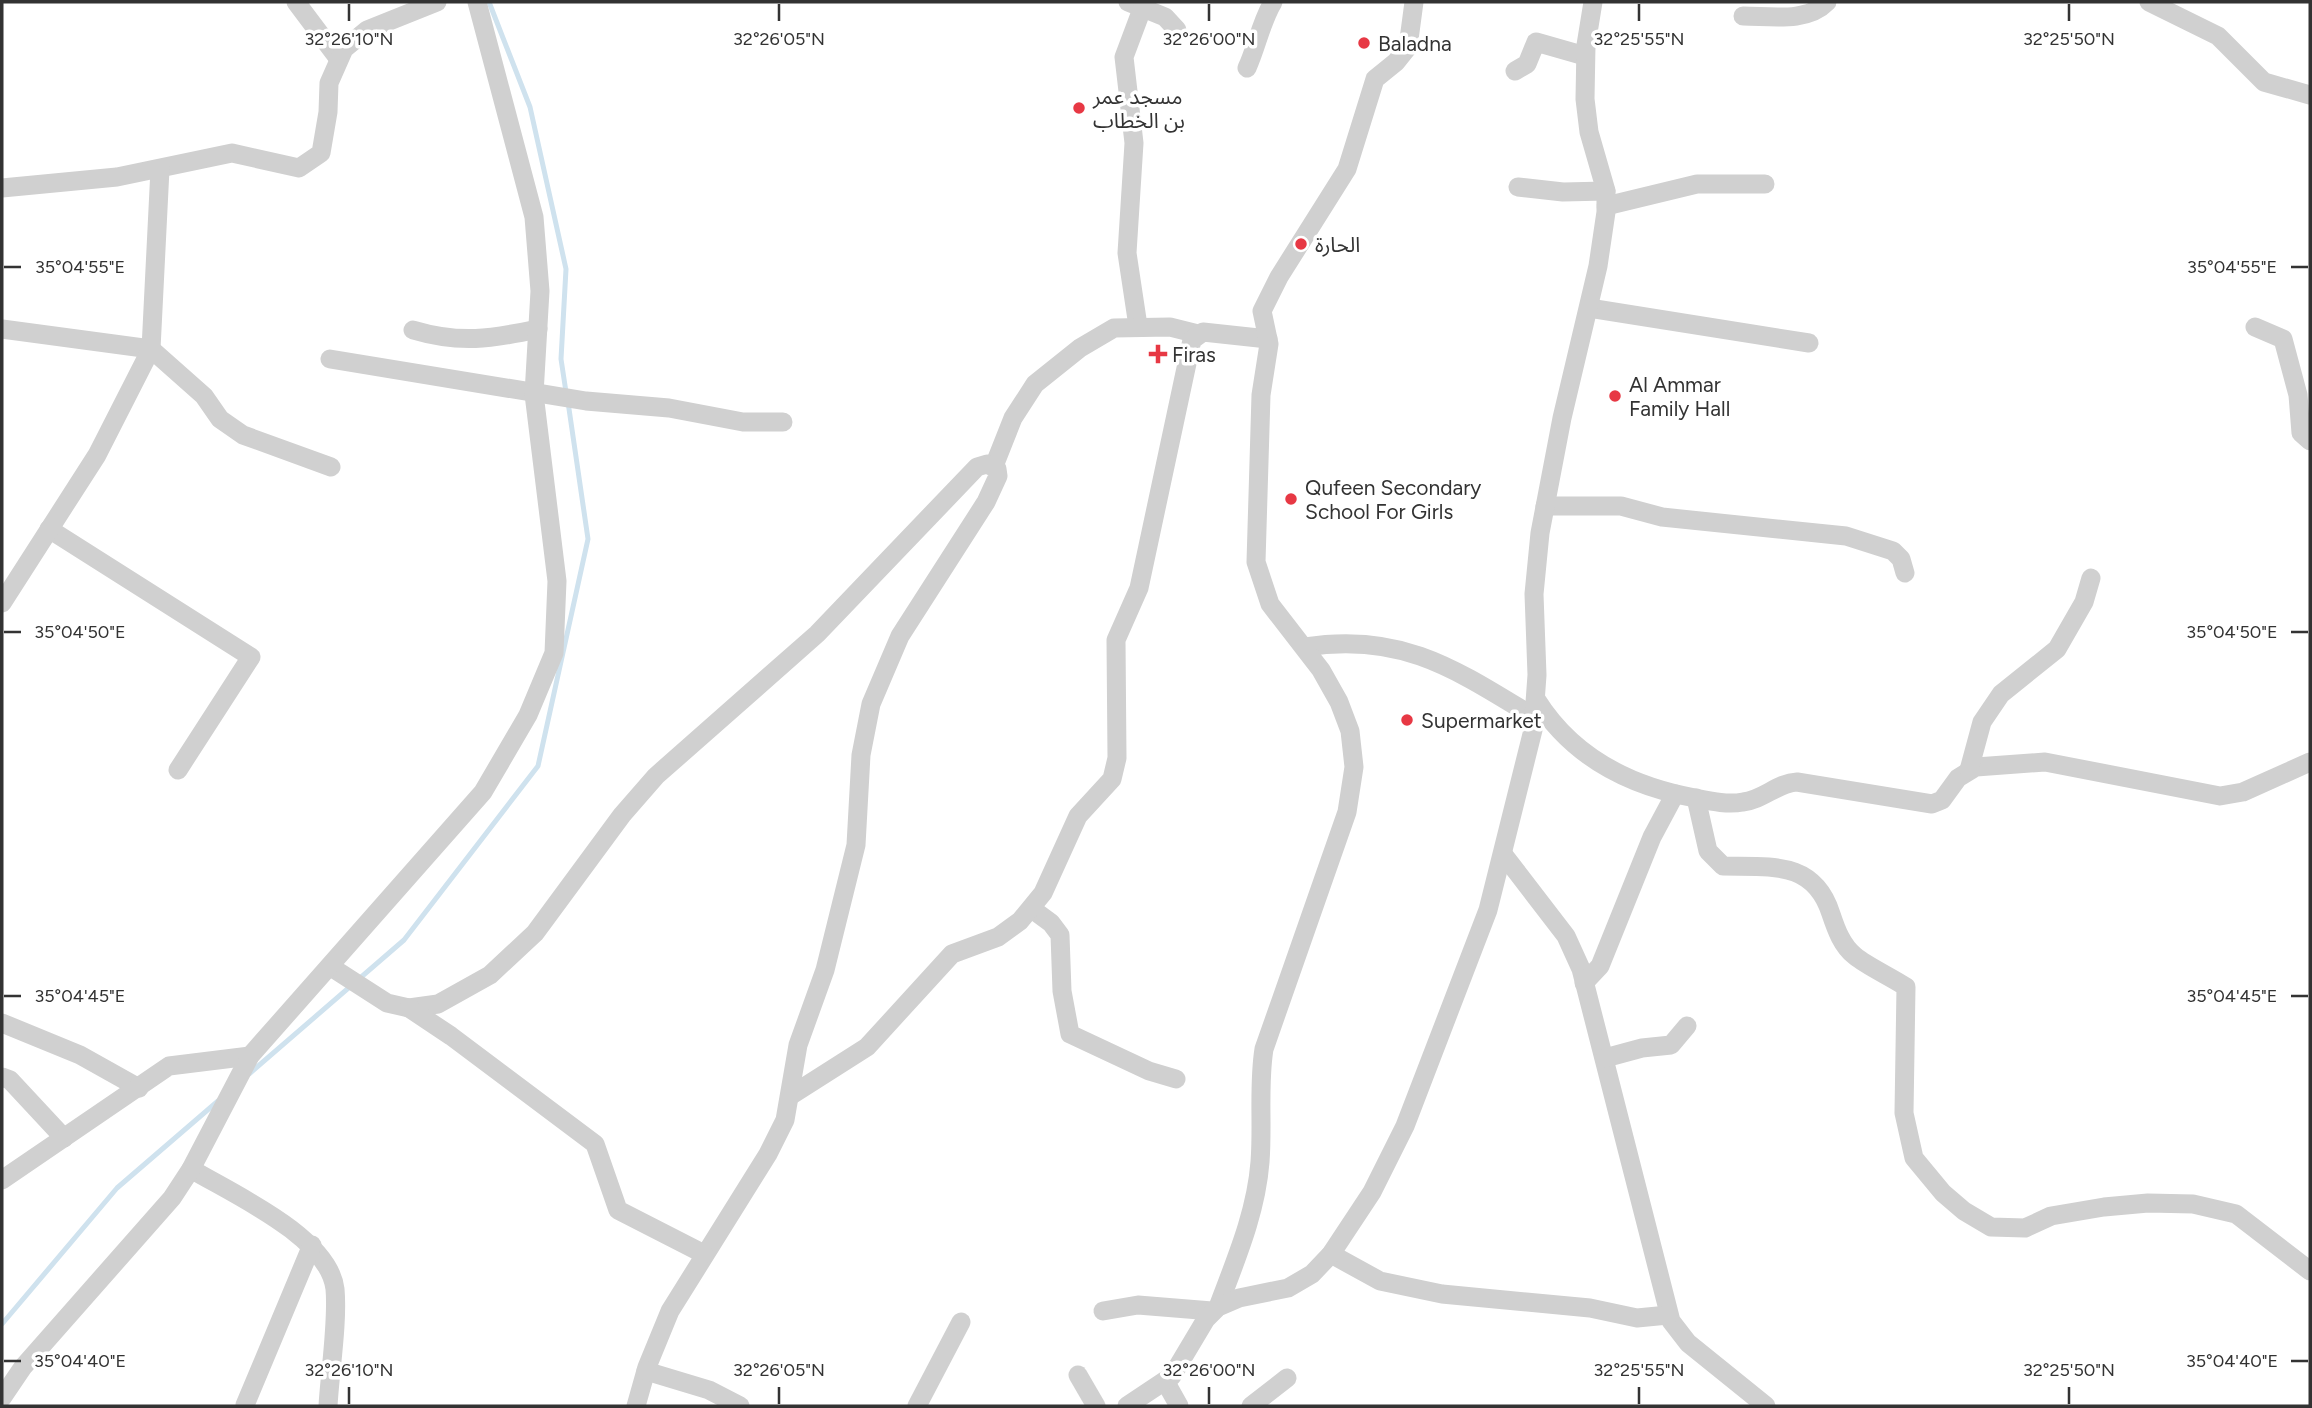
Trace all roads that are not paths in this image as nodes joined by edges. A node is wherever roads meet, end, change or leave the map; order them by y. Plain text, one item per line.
1 (296, 2) edge
2 (437, 2) edge
3 (477, 2) edge
4 (1273, 2) edge
5 (1414, 2) edge
6 (1593, 2) edge
7 (1827, 2) edge
8 (2149, 2) edge
9 (1135, 6) edge
10 (1743, 16) dead end
11 (1177, 30) dead end
12 (1585, 56) junction
13 (338, 58) junction
14 (1247, 68) dead end
15 (1515, 71) dead end
16 (2310, 95) edge
17 (160, 169) junction
18 (1765, 184) dead end
19 (1518, 187) dead end
20 (2, 188) edge
21 (1606, 199) junction
22 (1588, 308) junction
23 (1138, 326) junction
24 (2255, 327) dead end
25 (2, 329) edge
26 (538, 329) junction
27 (414, 330) dead end
28 (1198, 334) junction
29 (1268, 339) junction
30 (1809, 343) dead end
31 (151, 349) junction
32 (330, 359) dead end
33 (534, 394) junction
34 (783, 422) dead end
35 (2310, 440) edge
36 (994, 466) junction
37 (331, 467) dead end
38 (1545, 506) junction
39 (49, 529) junction
40 (1905, 573) dead end
41 (2091, 578) dead end
42 (2, 603) edge
43 (1305, 647) junction
44 (1535, 708) junction
45 (2310, 762) edge
46 (178, 770) dead end
47 (1969, 770) junction
48 (1675, 794) junction
49 (1696, 798) junction
50 (1503, 854) junction
51 (1032, 909) junction
52 (331, 967) junction
53 (1584, 983) junction
54 (408, 1008) junction
55 (2, 1023) edge
56 (1687, 1026) dead end
57 (250, 1056) junction
58 (1605, 1058) junction
59 (2, 1077) edge
60 (1176, 1079) dead end
61 (139, 1088) junction
62 (790, 1096) junction
63 (64, 1138) junction
64 (191, 1169) junction
65 (2, 1180) edge
66 (312, 1245) junction
67 (704, 1254) junction
68 (1331, 1254) junction
69 (2310, 1271) edge
70 (1215, 1309) junction
71 (1103, 1311) dead end
72 (1668, 1315) junction
73 (961, 1322) dead end
74 (646, 1371) junction
75 (1078, 1375) dead end
76 (1287, 1378) dead end
77 (1165, 1381) junction
78 (2, 1398) edge
79 (245, 1405) edge
80 (1756, 1405) edge
81 (328, 1406) edge
82 (636, 1406) edge
83 (740, 1406) edge
84 (917, 1406) edge
85 (1096, 1406) edge
86 (1127, 1406) edge
87 (1179, 1406) edge
88 (1251, 1406) edge

1 - 13 street
2 - 13 street
3 - 26 street
4 - 14 street
5 - 29 street
6 - 12 street
7 - 10 street
8 - 16 street
9 - 11 street
9 - 23 street
12 - 15 street
12 - 21 street
13 - 17 street
17 - 20 street
17 - 31 street
18 - 21 street
19 - 21 street
21 - 22 street
22 - 30 street
22 - 38 street
23 - 28 street
23 - 36 street
24 - 35 street
25 - 31 street
26 - 27 street
26 - 33 street
28 - 29 street
28 - 51 street
29 - 43 street
31 - 37 street
31 - 39 street
32 - 33 street
33 - 34 street
33 - 52 street
36 - 54 street
36 - 62 street
38 - 40 street
38 - 44 street
39 - 42 street
39 - 46 street
41 - 47 street
43 - 44 street
43 - 70 street
44 - 48 street
44 - 50 street
45 - 47 street
47 - 49 street
48 - 49 street
48 - 53 street
49 - 69 street
50 - 53 street
50 - 68 street
51 - 60 street
51 - 62 street
52 - 54 street
52 - 57 street
53 - 58 street
54 - 67 street
55 - 61 street
56 - 58 street
57 - 61 street
57 - 64 street
58 - 72 street
59 - 63 street
61 - 63 street
62 - 67 street
63 - 65 street
64 - 66 street
64 - 78 street
66 - 79 street
66 - 81 street
67 - 74 street
68 - 70 street
68 - 72 street
70 - 71 street
70 - 77 street
72 - 80 street
73 - 84 street
74 - 82 street
74 - 83 street
75 - 85 street
76 - 88 street
77 - 86 street
77 - 87 street

